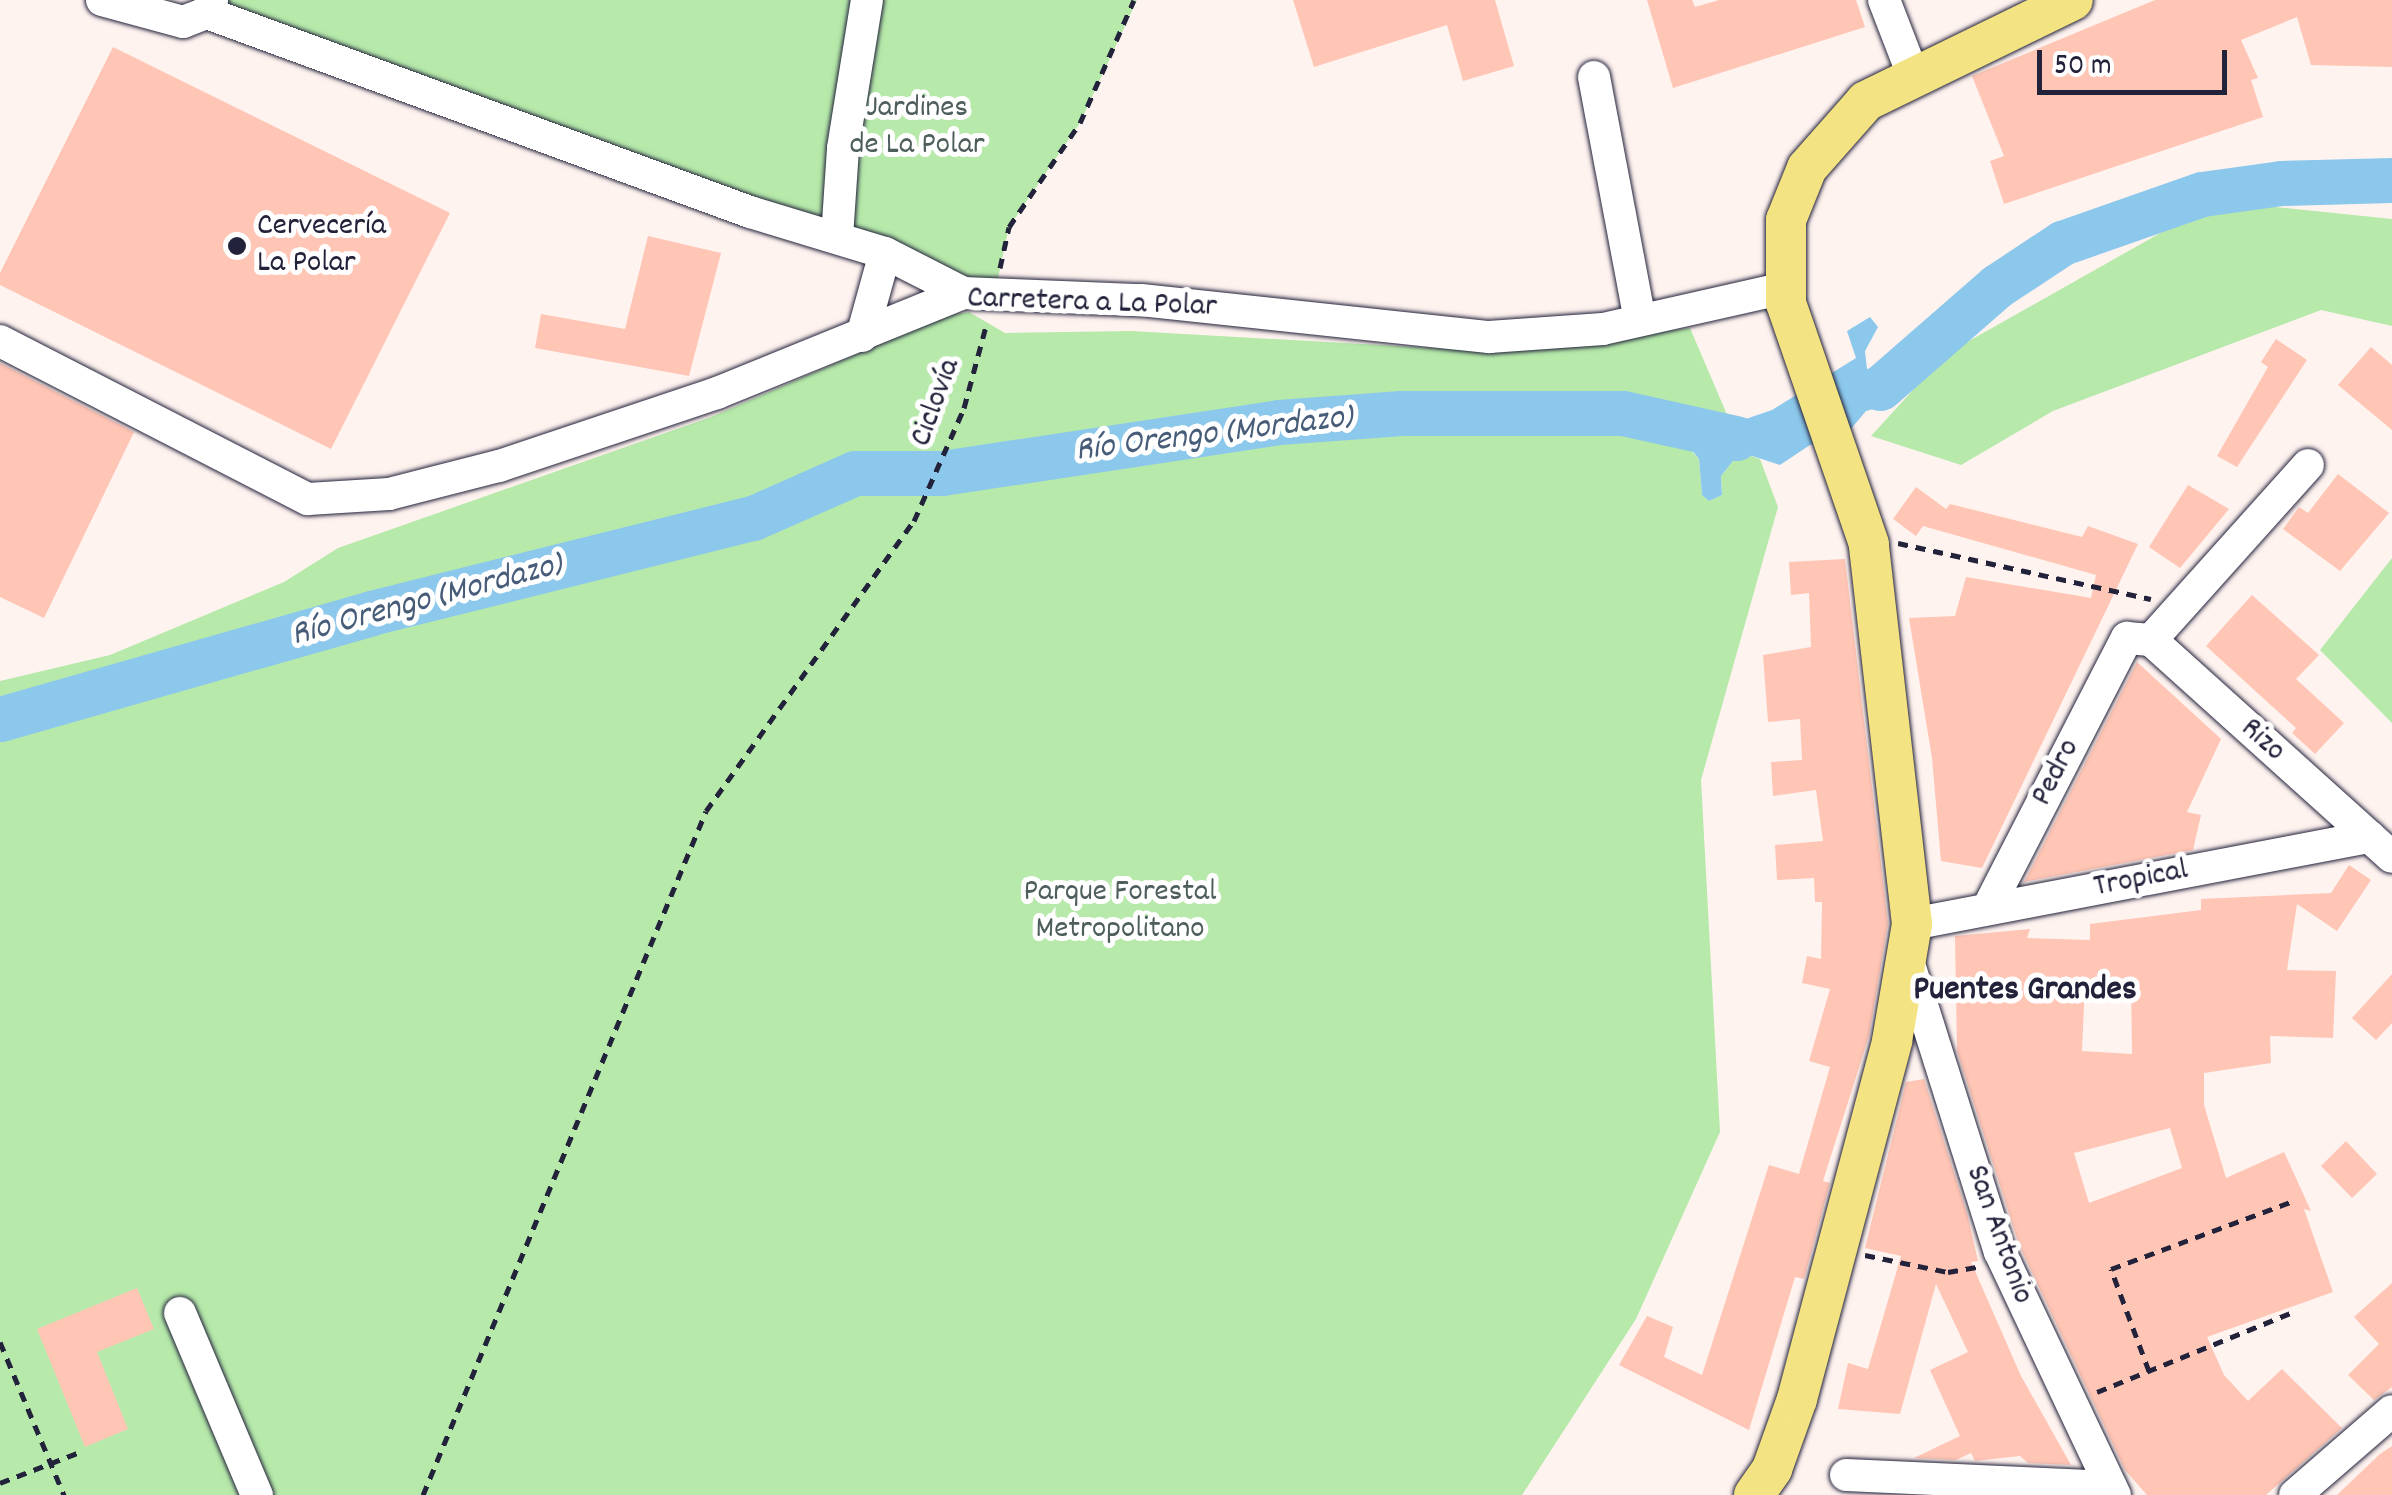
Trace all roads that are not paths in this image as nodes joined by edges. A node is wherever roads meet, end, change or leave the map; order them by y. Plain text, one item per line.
1 (102, 0) edge
2 (867, 0) edge
3 (1884, 0) edge
4 (2073, 0) edge
5 (210, 6) edge
6 (1913, 74) junction
7 (1594, 77) dead end
8 (837, 237) junction
9 (885, 253) junction
10 (978, 295) junction
11 (1787, 303) junction
12 (1640, 320) junction
13 (862, 336) junction
14 (0, 341) edge
15 (2308, 464) dead end
16 (2139, 639) junction
17 (2381, 847) edge
18 (1988, 908) junction
19 (1910, 944) junction
20 (180, 1313) dead end
21 (2392, 1411) edge
22 (1846, 1475) dead end
23 (2113, 1491) edge
24 (257, 1495) edge
25 (1754, 1495) edge
26 (2295, 1495) edge

1 - 5 street
2 - 8 street
3 - 6 street
4 - 6 main road
5 - 8 street
6 - 11 main road
7 - 12 street
8 - 9 street
9 - 10 street
9 - 13 street
10 - 12 street, Carretera a La Polar
10 - 13 street, Carretera a La Polar
11 - 12 street, Carretera a La Polar
11 - 19 main road
13 - 14 street, Carretera a La Polar
15 - 16 street, Pedro
16 - 17 street, Rizo
16 - 18 street, Pedro
17 - 18 street, Tropical
18 - 19 street, Tropical
19 - 23 street, San Antonio
19 - 25 main road
20 - 24 street
21 - 26 street
22 - 23 street

